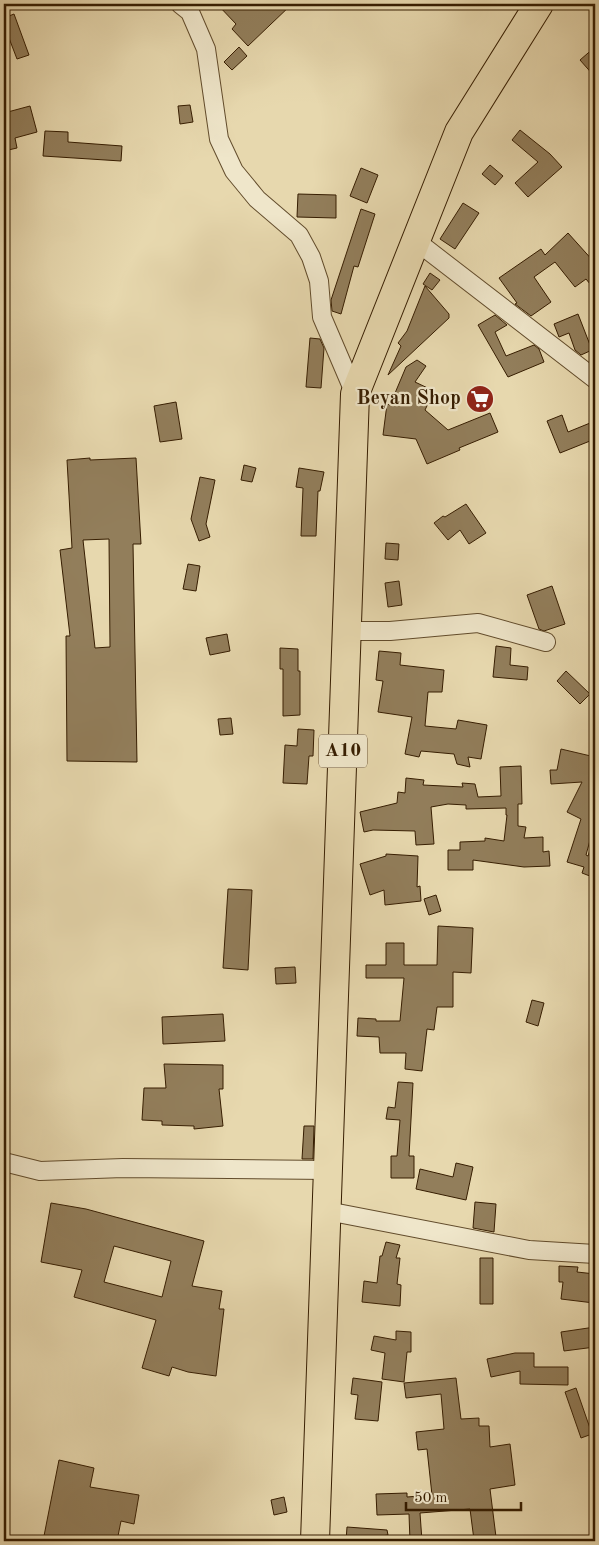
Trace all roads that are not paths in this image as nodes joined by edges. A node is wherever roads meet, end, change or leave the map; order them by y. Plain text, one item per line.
1 (180, 4) edge
2 (539, 4) edge
3 (416, 241) junction
4 (595, 380) edge
5 (355, 394) junction
6 (347, 631) junction
7 (546, 642) dead end
8 (4, 1162) edge
9 (328, 1170) junction
10 (327, 1211) junction
11 (595, 1254) edge
12 (315, 1541) edge

1 - 5 street
2 - 3 highway, A10
3 - 4 street
3 - 5 highway, A10
5 - 6 highway, A10
6 - 7 street
6 - 9 highway, A10
8 - 9 street
9 - 10 highway, A10
10 - 11 street
10 - 12 highway, A10

